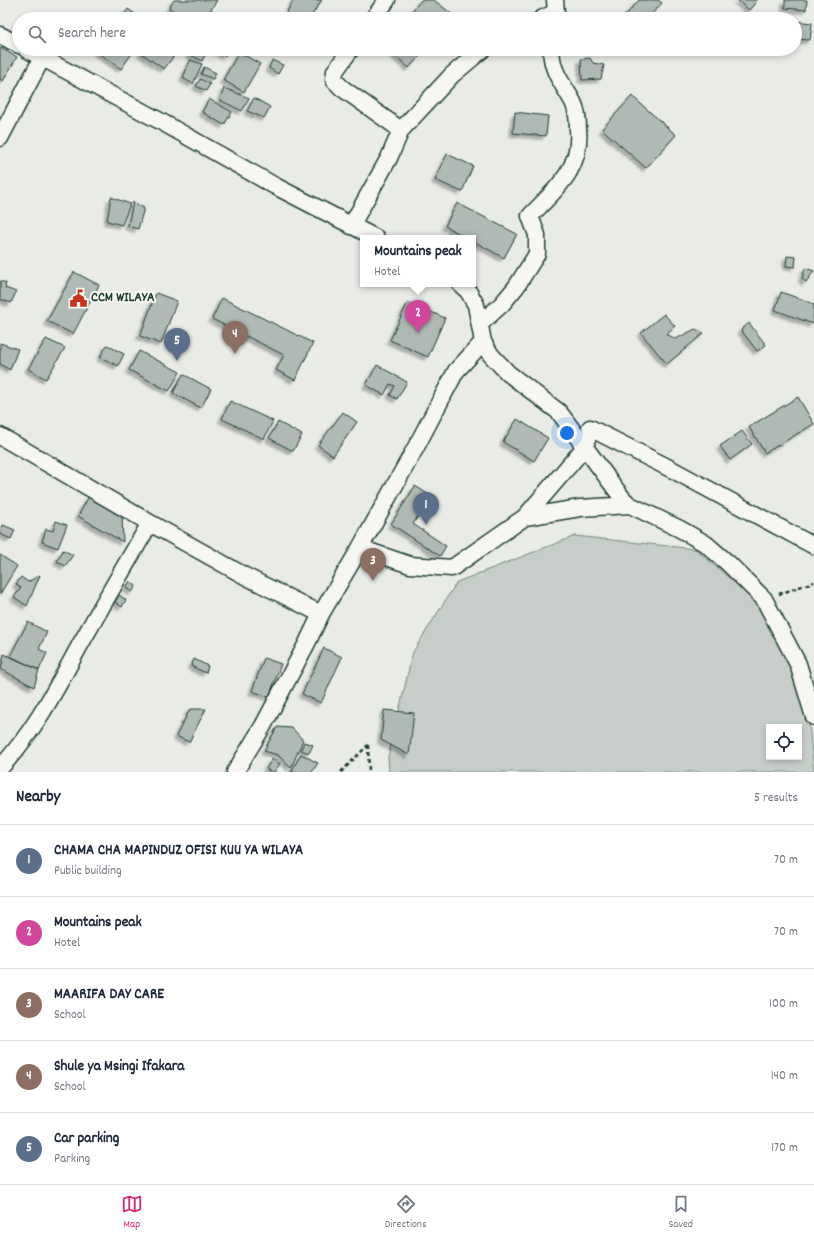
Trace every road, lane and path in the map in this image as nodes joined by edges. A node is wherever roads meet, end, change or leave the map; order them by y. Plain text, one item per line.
1 (387, 0) edge
2 (378, 12) edge
3 (0, 35) edge
4 (12, 41) edge
5 (38, 56) edge
6 (346, 56) edge
7 (475, 56) edge
8 (552, 56) edge
9 (42, 58) junction
10 (401, 130) junction
11 (0, 138) edge
12 (351, 226) junction
13 (370, 235) edge
14 (463, 287) edge
15 (481, 323) junction
16 (483, 342) junction
17 (559, 412) junction
18 (590, 428) junction
19 (0, 436) edge
20 (585, 447) junction
21 (630, 505) junction
22 (525, 517) junction
23 (150, 523) junction
24 (814, 546) edge
25 (360, 548) junction
26 (814, 582) edge
27 (764, 599) junction
28 (321, 614) junction
29 (814, 717) edge
30 (0, 768) edge
31 (235, 772) edge
32 (341, 772) edge
33 (368, 772) edge

1 - 2 street
3 - 4 street
5 - 9 street
6 - 10 street
7 - 10 street
8 - 15 street
9 - 11 street
9 - 12 street
10 - 12 street
12 - 13 street
14 - 15 street
15 - 16 street
16 - 17 street
16 - 25 street
17 - 18 street
17 - 20 street
18 - 20 street
18 - 24 street
19 - 23 street
20 - 21 street
20 - 22 street
21 - 22 street
21 - 27 street
22 - 25 street
23 - 28 street
23 - 30 street
25 - 28 street
26 - 27 path
27 - 29 street
28 - 31 street
32 - 33 path

